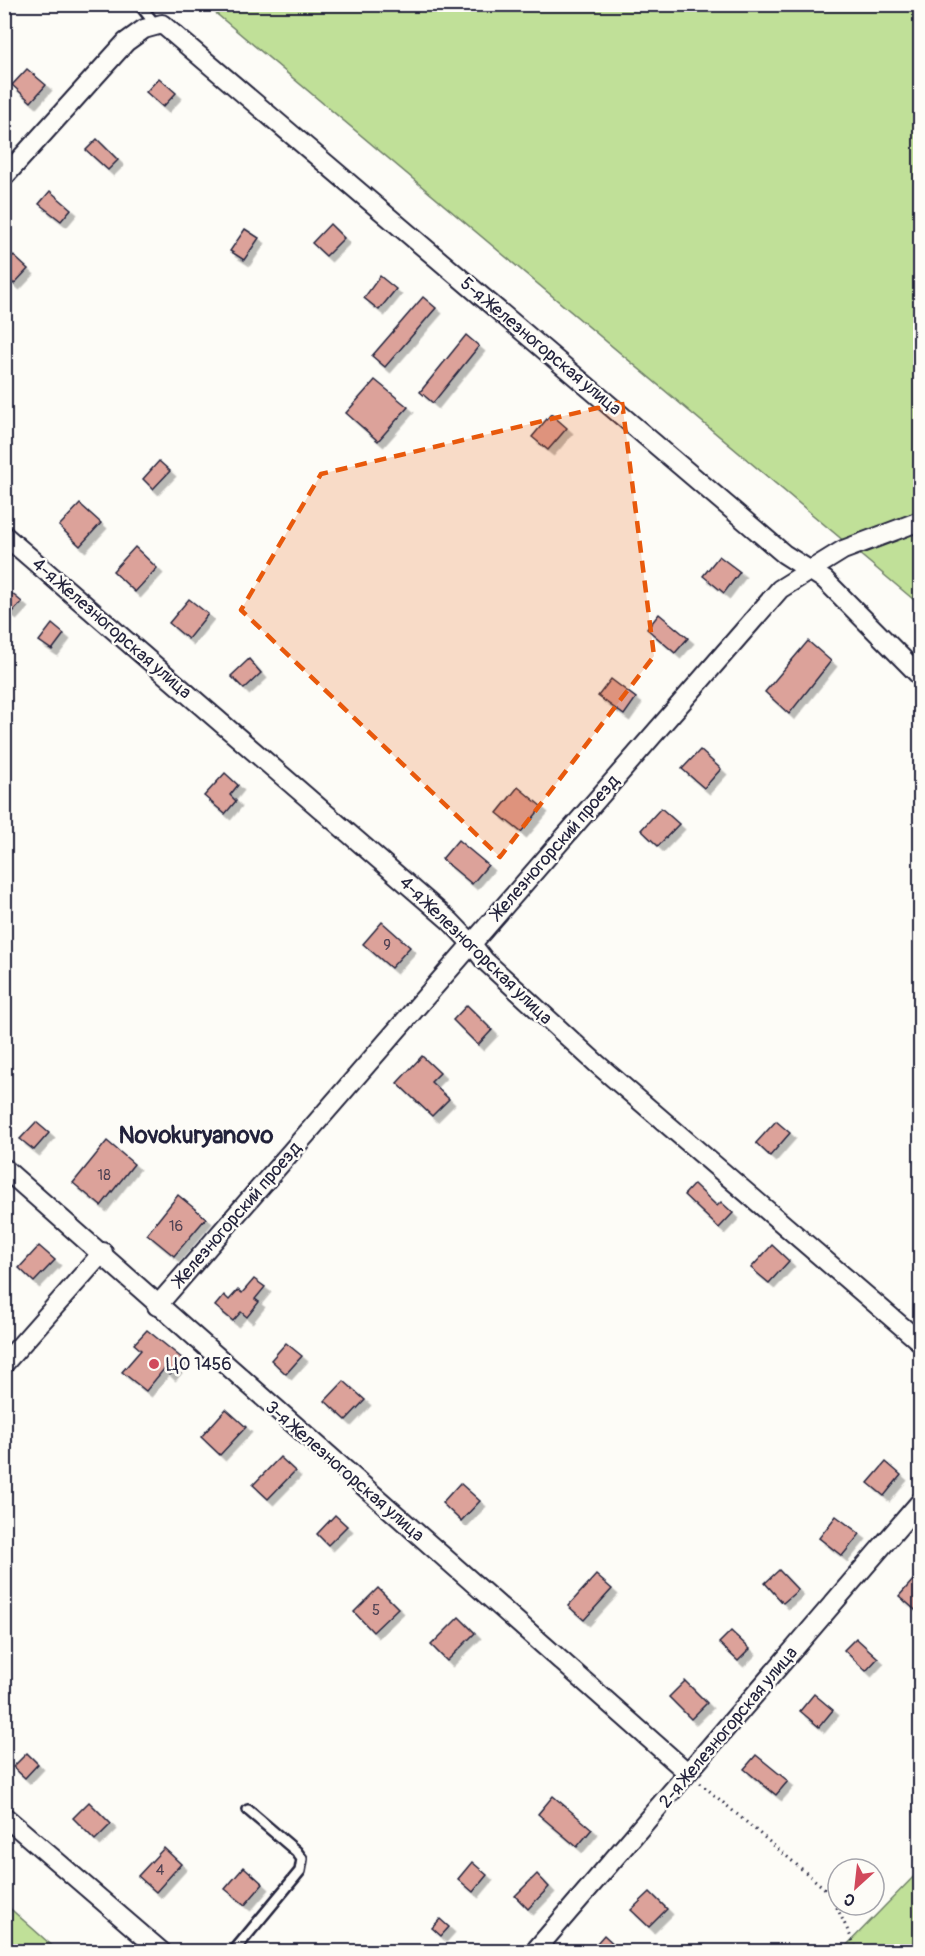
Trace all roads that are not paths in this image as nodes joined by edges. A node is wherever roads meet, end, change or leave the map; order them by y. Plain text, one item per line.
1 (139, 4) edge
2 (155, 24) junction
3 (4, 177) edge
4 (921, 521) edge
5 (4, 534) edge
6 (811, 569) junction
7 (921, 676) edge
8 (471, 943) junction
9 (4, 1168) edge
10 (103, 1252) junction
11 (157, 1306) junction
12 (921, 1342) edge
13 (4, 1364) edge
14 (921, 1502) edge
15 (687, 1772) junction
16 (248, 1810) dead end
17 (4, 1816) edge
18 (162, 1952) edge
19 (233, 1952) edge
20 (534, 1952) edge

1 - 2 lane
2 - 3 street
2 - 6 street, 5-я Железногорская улица
4 - 6 street, Железногорский проезд
5 - 8 street, 4-я Железногорская улица
6 - 7 street, 5-я Железногорская улица
6 - 8 street, Железногорский проезд
8 - 11 street, Железногорский проезд
8 - 12 street, 4-я Железногорская улица
9 - 10 street, 3-я Железногорская улица
10 - 11 street, 3-я Железногорская улица
10 - 13 street
11 - 15 street, 3-я Железногорская улица
14 - 15 street, 2-я Железногорская улица
15 - 20 street, 2-я Железногорская улица
16 - 19 lane
17 - 18 street

